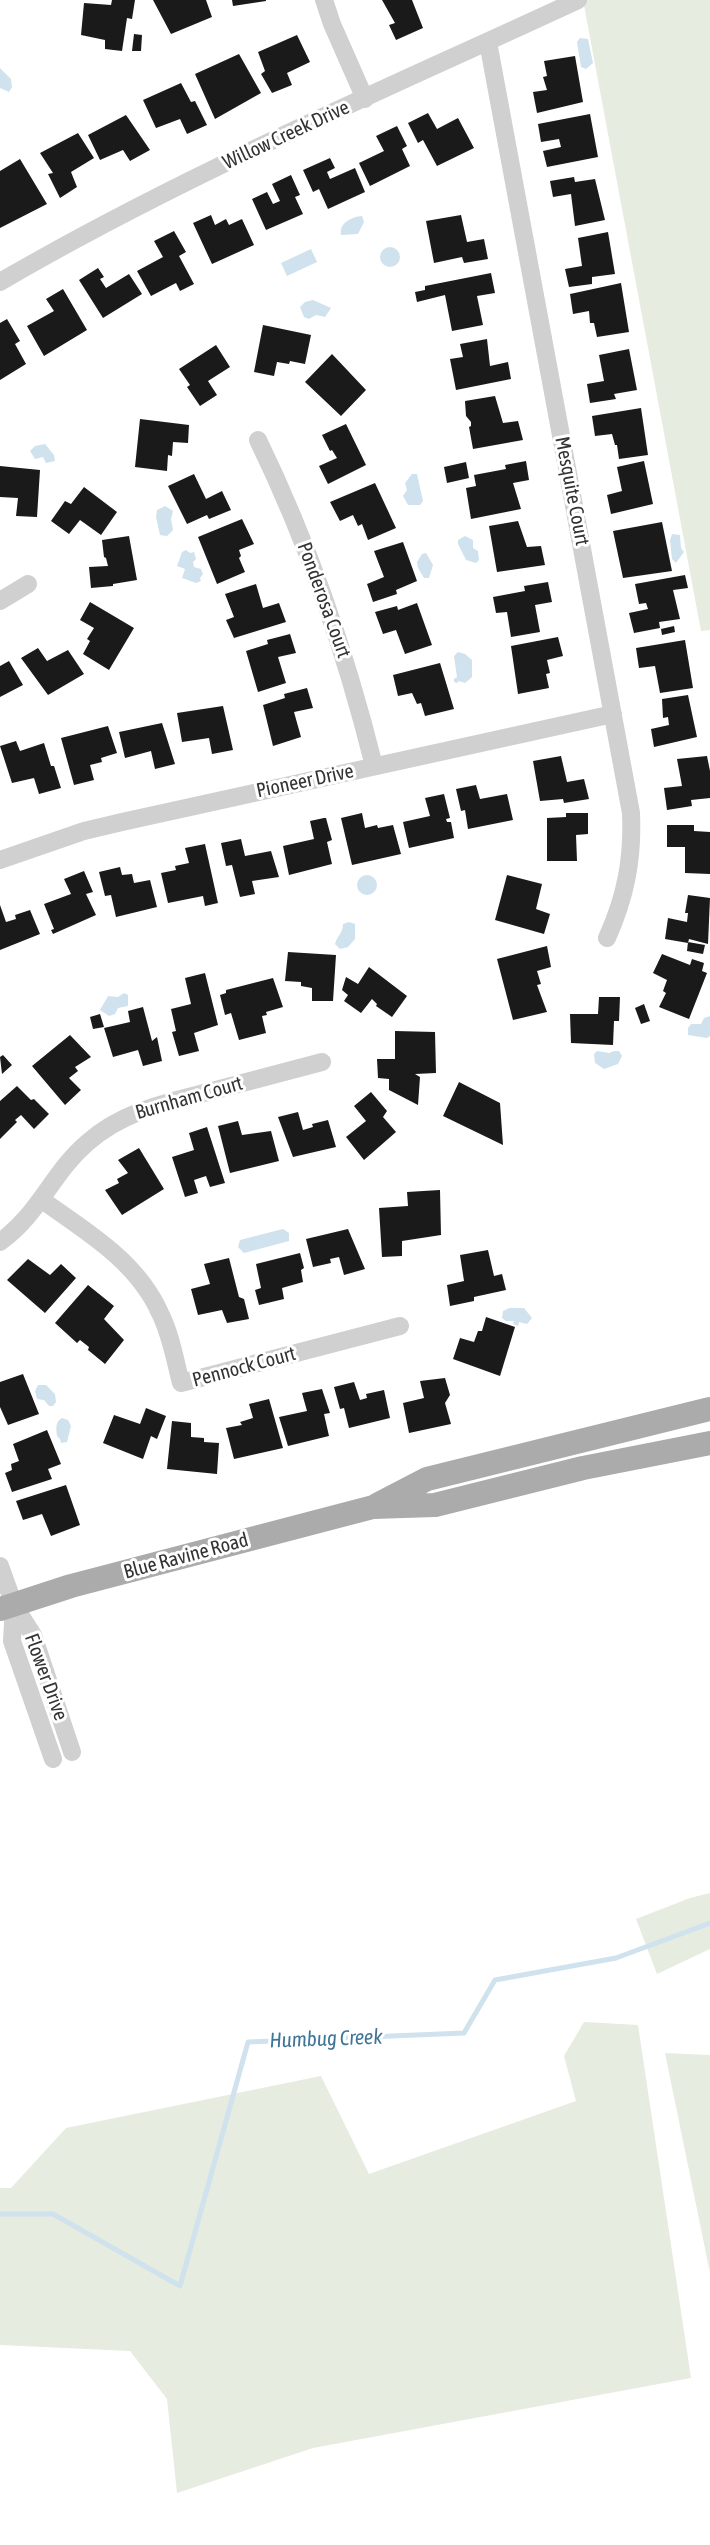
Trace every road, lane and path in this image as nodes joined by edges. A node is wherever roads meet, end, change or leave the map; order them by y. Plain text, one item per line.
1 (324, 0) edge
2 (578, 0) edge
3 (488, 42) junction
4 (365, 99) junction
5 (0, 282) edge
6 (258, 440) dead end
7 (28, 584) dead end
8 (0, 601) edge
9 (613, 714) junction
10 (374, 766) junction
11 (0, 860) edge
12 (607, 938) dead end
13 (322, 1062) dead end
14 (42, 1200) junction
15 (0, 1242) edge
16 (400, 1326) dead end
17 (710, 1409) edge
18 (710, 1443) edge
19 (373, 1507) junction
20 (0, 1566) edge
21 (7, 1607) edge
22 (72, 1752) dead end
23 (53, 1759) dead end

1 - 4 street
2 - 3 street, Willow Creek Drive
3 - 4 street, Willow Creek Drive
3 - 9 street, Mesquite Court
4 - 5 street, Willow Creek Drive
6 - 10 street, Ponderosa Court
7 - 8 street
9 - 10 street, Pioneer Drive
9 - 12 street, Mesquite Court
10 - 11 street, Pioneer Drive
13 - 14 street, Burnham Court
14 - 15 street, Burnham Court
14 - 16 street, Pennock Court
17 - 19 main road, Blue Ravine Road
18 - 19 main road, Blue Ravine Road
19 - 21 main road, Blue Ravine Road
20 - 21 street, Flower Drive
21 - 22 street, Flower Drive
21 - 23 street, Flower Drive

